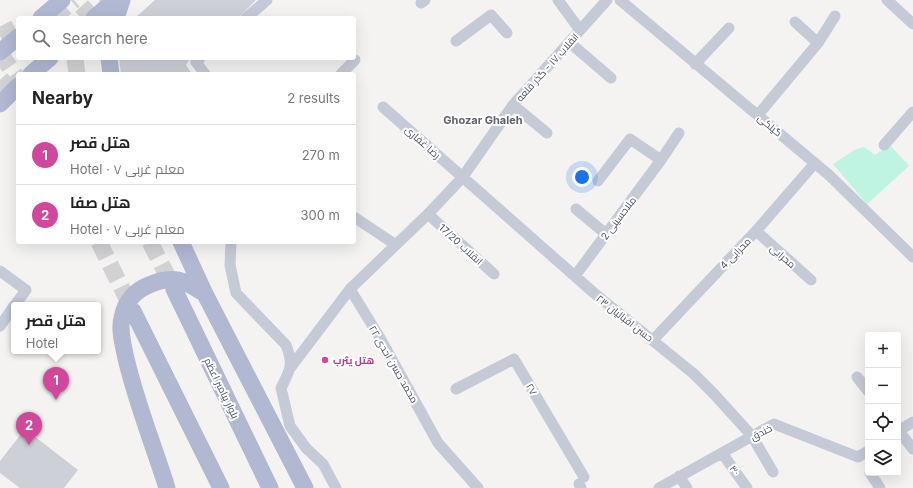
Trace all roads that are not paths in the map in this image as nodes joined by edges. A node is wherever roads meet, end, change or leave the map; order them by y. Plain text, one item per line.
1 (62, 0) edge
2 (115, 0) edge
3 (122, 0) edge
4 (267, 0) edge
5 (558, 0) edge
6 (608, 0) edge
7 (620, 0) edge
8 (888, 0) edge
9 (42, 16) edge
10 (96, 16) edge
11 (117, 16) edge
12 (248, 16) edge
13 (835, 16) dead end
14 (795, 22) dead end
15 (913, 24) edge
16 (730, 28) dead end
17 (580, 30) junction
18 (507, 32) dead end
19 (16, 39) edge
20 (456, 41) dead end
21 (569, 42) junction
22 (818, 43) junction
23 (0, 52) edge
24 (48, 60) edge
25 (109, 60) edge
26 (198, 60) edge
27 (355, 60) dead end
28 (695, 64) junction
29 (33, 72) edge
30 (111, 72) edge
31 (204, 72) edge
32 (342, 72) edge
33 (611, 78) dead end
34 (16, 88) edge
35 (0, 104) edge
36 (513, 105) junction
37 (383, 107) dead end
38 (913, 112) edge
39 (758, 115) junction
40 (679, 133) dead end
41 (547, 134) dead end
42 (884, 146) dead end
43 (661, 160) junction
44 (815, 163) junction
45 (462, 178) junction
46 (598, 181) dead end
47 (576, 209) dead end
48 (428, 214) junction
49 (356, 218) edge
50 (756, 231) junction
51 (606, 234) junction
52 (182, 244) edge
53 (231, 244) edge
54 (396, 245) junction
55 (913, 257) edge
56 (0, 271) edge
57 (494, 274) dead end
58 (575, 276) junction
59 (811, 280) dead end
60 (174, 289) tunnel mouth
61 (350, 289) junction
62 (205, 294) junction
63 (17, 302) edge
64 (11, 310) edge
65 (133, 311) tunnel mouth
66 (0, 326) edge
67 (653, 340) junction
68 (291, 368) junction
69 (857, 377) dead end
70 (865, 387) edge
71 (456, 389) dead end
72 (913, 422) edge
73 (901, 429) edge
74 (901, 435) edge
75 (752, 436) junction
76 (913, 449) edge
77 (722, 453) junction
78 (863, 454) edge
79 (773, 472) dead end
80 (679, 476) junction
81 (872, 476) edge
82 (581, 483) edge
83 (167, 488) edge
84 (221, 488) edge
85 (270, 488) edge
86 (305, 488) edge
87 (336, 488) edge
88 (478, 488) edge
89 (659, 488) edge
90 (687, 488) edge
91 (747, 488) edge
92 (880, 488) edge

1 - 9 main road
2 - 10 main road
3 - 11 main road
4 - 12 street
5 - 17 street
6 - 17 street, انقلاب ۱۷ - گذر قلعه
7 - 28 street, گیلکی
8 - 15 street
13 - 22 street
14 - 22 street
16 - 28 street
17 - 21 street, انقلاب ۱۷ - گذر قلعه
18 - 20 street
19 - 23 main road
21 - 33 street
21 - 36 street, انقلاب ۱۷ - گذر قلعه
22 - 39 street
24 - 29 main road
25 - 30 main road
26 - 31 street
27 - 32 street
28 - 39 street, گیلکی
34 - 35 main road
36 - 41 street
36 - 45 street, انقلاب ۱۷ - گذر قلعه
37 - 45 street, رضا غفاری
38 - 42 street
39 - 44 street, گیلکی
40 - 43 street, ملاحسینی 2
43 - 46 street
43 - 51 street, ملاحسینی 2
44 - 50 street, محرابی 4
44 - 55 street, گیلکی
45 - 48 street, انقلاب ۱۷ - گذر قلعه
45 - 58 street, ۲۳ حسن اقبالیان
47 - 51 street
48 - 54 street, انقلاب ۱۷ - گذر قلعه
48 - 57 street, انقلاب 17/20
49 - 54 street
50 - 59 street, محرابی
50 - 67 street, محرابی 4
51 - 58 street, ملاحسینی 2
52 - 62 main road
53 - 68 street
54 - 61 street
56 - 63 street
58 - 67 street, ۲۳ حسن اقبالیان
60 - 85 main road, بلوار پیامبر اعظم
61 - 68 street
61 - 88 street, ۲۲ محمد حسن احدی
62 - 83 main road
62 - 86 main road
64 - 66 street
65 - 84 main road
67 - 75 street, ۲۳ حسن اقبالیان
68 - 87 street
69 - 70 street
71 - 82 street, ۲۷
72 - 73 street
74 - 76 street
75 - 77 street, خندق
75 - 78 street, خندق
75 - 79 street, ۲۳ حسن اقبالیان
77 - 80 street, خندق
77 - 91 street, ۳۰
80 - 89 street, خندق
80 - 90 street
81 - 92 street

